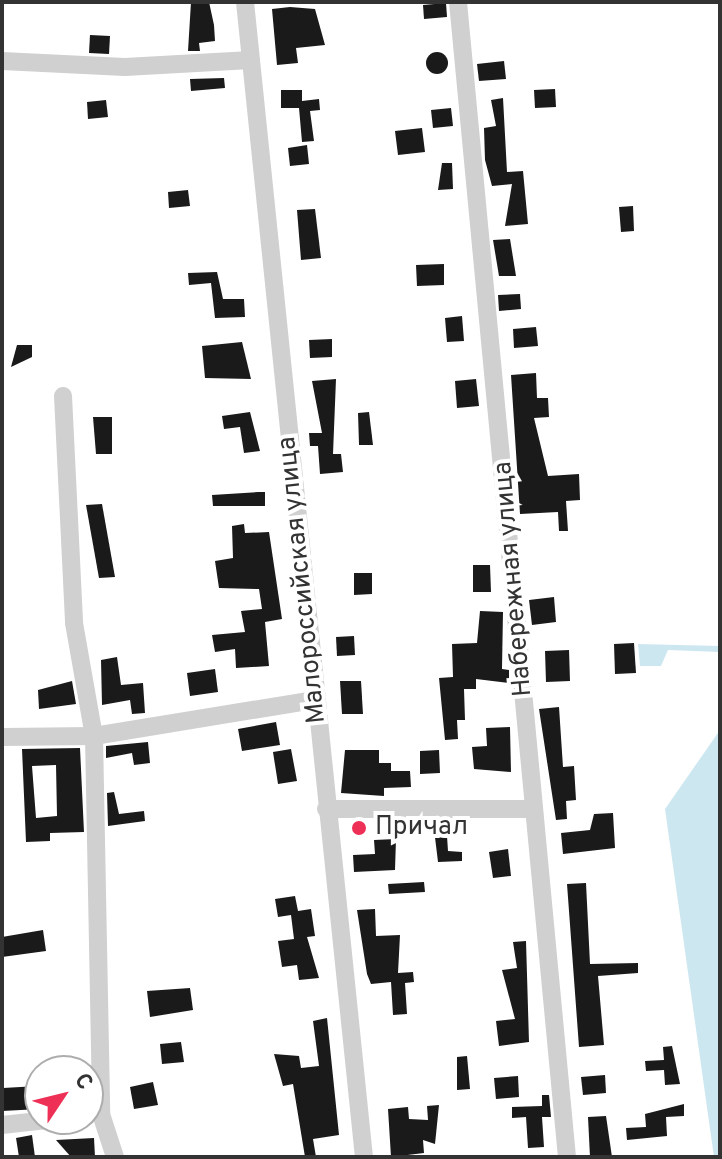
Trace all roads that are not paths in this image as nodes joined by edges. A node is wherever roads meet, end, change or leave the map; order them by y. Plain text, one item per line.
1 (245, 2) edge
2 (458, 2) edge
3 (251, 60) junction
4 (2, 61) edge
5 (63, 396) dead end
6 (315, 700) junction
7 (94, 736) junction
8 (2, 737) edge
9 (326, 809) junction
10 (534, 809) junction
11 (94, 1055) edge
12 (24, 1123) edge
13 (2, 1125) edge
14 (104, 1135) edge
15 (115, 1157) edge
16 (364, 1157) edge
17 (567, 1157) edge

1 - 3 street, Малороссийская улица
2 - 10 street, Набережная улица
3 - 4 street
3 - 6 street, Малороссийская улица
5 - 7 street
6 - 7 street
6 - 9 street, Малороссийская улица
7 - 8 street
7 - 11 street
9 - 10 street
9 - 16 street, Малороссийская улица
10 - 17 street, Набережная улица
12 - 13 street
14 - 15 street

